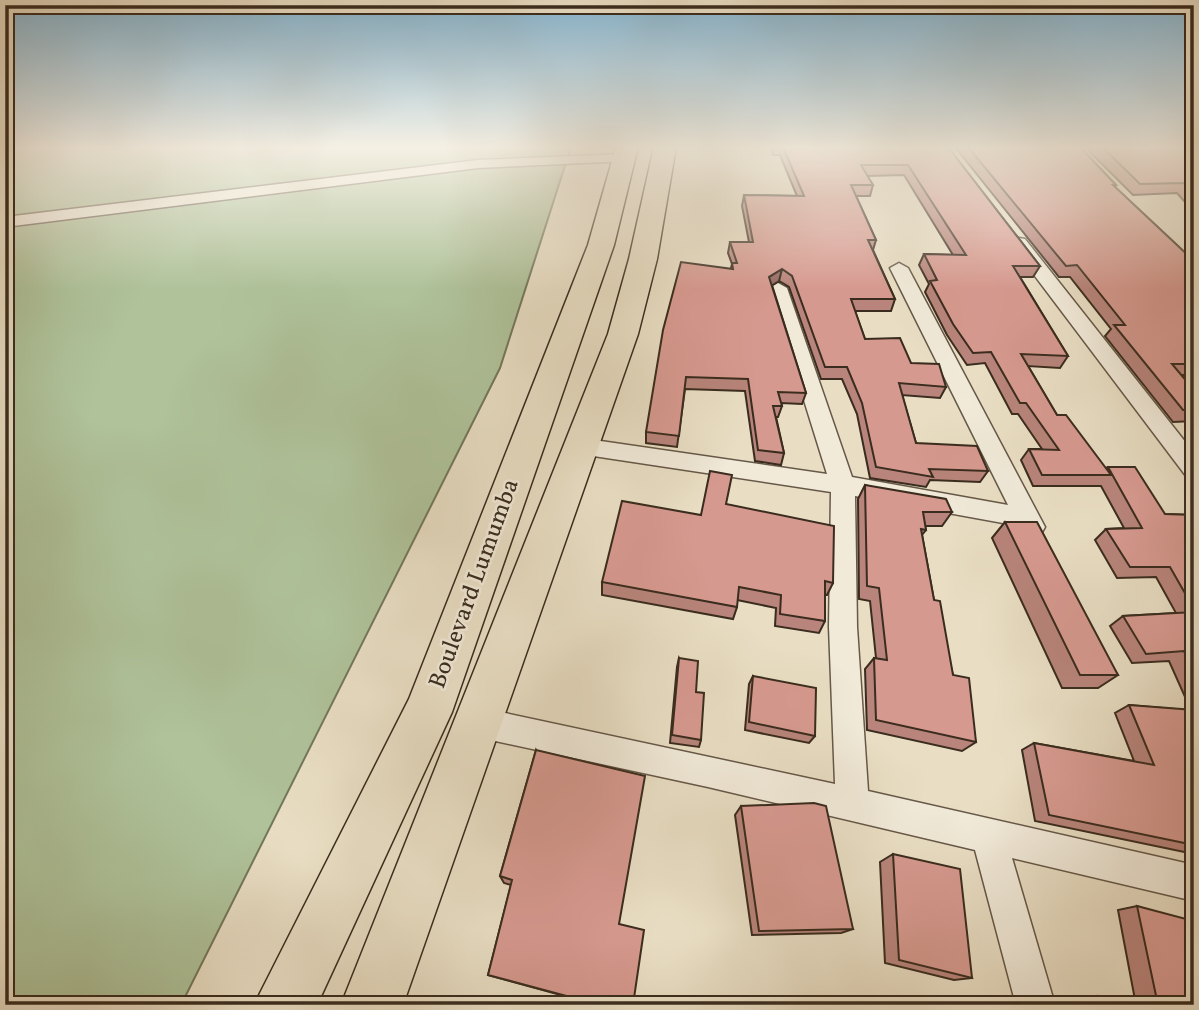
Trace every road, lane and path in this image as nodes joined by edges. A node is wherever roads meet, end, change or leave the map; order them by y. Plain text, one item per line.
1 (232, 194) edge
2 (614, 194) edge
3 (656, 194) edge
4 (5, 222) edge
5 (1011, 233) edge
6 (899, 268) dead end
7 (778, 288) dead end
8 (580, 446) junction
9 (1194, 470) edge
10 (843, 485) junction
11 (1028, 519) junction
12 (1041, 543) edge
13 (477, 722) junction
14 (852, 805) junction
15 (988, 834) junction
16 (1194, 883) edge
17 (285, 1005) edge
18 (372, 1005) edge
19 (1036, 1005) edge

1 - 4 street
2 - 17 highway, Boulevard Lumumba
3 - 8 highway, Boulevard Lumumba
5 - 9 street
6 - 11 street
7 - 10 street
8 - 10 street
8 - 13 highway, Boulevard Lumumba
10 - 11 street
10 - 14 street
11 - 12 street
13 - 14 street
13 - 18 highway, Boulevard Lumumba
14 - 15 street
15 - 16 street
15 - 19 street

